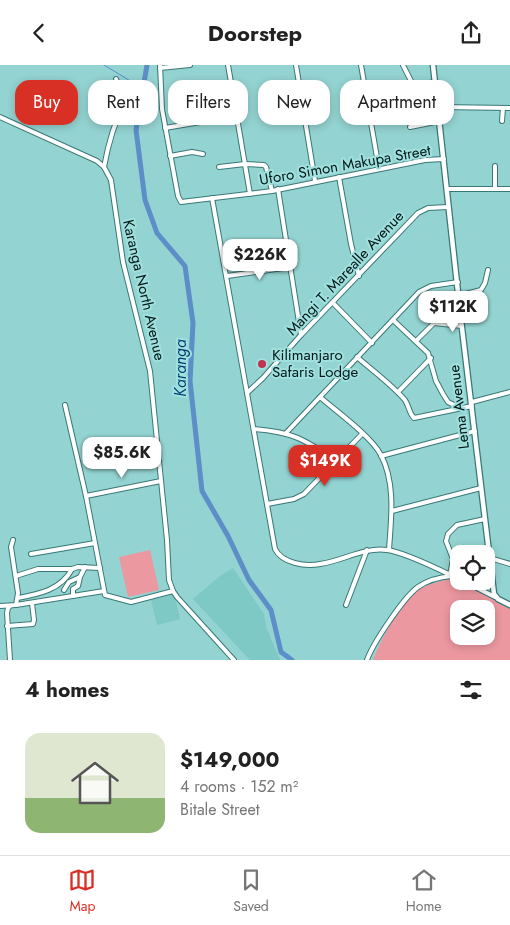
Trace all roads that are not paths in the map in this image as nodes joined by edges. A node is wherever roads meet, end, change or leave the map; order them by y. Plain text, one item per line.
1 (190, 65) edge
2 (228, 65) edge
3 (296, 65) edge
4 (361, 65) edge
5 (402, 65) edge
6 (433, 65) edge
7 (160, 67) edge
8 (116, 79) dead end
9 (230, 80) edge
10 (364, 80) edge
11 (410, 80) edge
12 (435, 80) edge
13 (454, 107) edge
14 (502, 108) junction
15 (510, 109) edge
16 (0, 117) edge
17 (502, 121) dead end
18 (181, 125) edge
19 (238, 125) edge
20 (371, 125) edge
21 (420, 125) edge
22 (440, 125) edge
23 (410, 127) dead end
24 (165, 128) junction
25 (203, 154) dead end
26 (170, 156) junction
27 (444, 159) junction
28 (245, 164) junction
29 (495, 166) dead end
30 (104, 167) junction
31 (219, 167) dead end
32 (379, 169) junction
33 (339, 177) junction
34 (314, 181) junction
35 (278, 189) junction
36 (447, 189) junction
37 (495, 189) junction
38 (510, 189) edge
39 (272, 191) junction
40 (250, 194) junction
41 (212, 199) junction
42 (448, 207) junction
43 (290, 267) junction
44 (488, 269) dead end
45 (227, 276) junction
46 (358, 276) junction
47 (458, 282) junction
48 (458, 296) junction
49 (333, 303) junction
50 (393, 320) junction
51 (462, 327) junction
52 (301, 335) junction
53 (416, 341) junction
54 (372, 343) junction
55 (357, 357) junction
56 (431, 358) junction
57 (398, 392) junction
58 (510, 392) edge
59 (247, 393) junction
60 (320, 397) junction
61 (472, 404) junction
62 (65, 405) dead end
63 (460, 408) junction
64 (254, 429) junction
65 (475, 431) junction
66 (286, 433) junction
67 (362, 434) junction
68 (381, 456) junction
69 (335, 461) junction
70 (161, 481) junction
71 (481, 488) junction
72 (86, 496) junction
73 (267, 504) junction
74 (392, 511) junction
75 (486, 519) junction
76 (12, 540) dead end
77 (95, 543) junction
78 (489, 545) edge
79 (367, 550) junction
80 (389, 550) junction
81 (450, 550) edge
82 (31, 554) dead end
83 (495, 560) edge
84 (510, 564) edge
85 (85, 567) junction
86 (100, 568) junction
87 (72, 569) junction
88 (450, 575) edge
89 (450, 575) edge
90 (16, 576) junction
91 (80, 577) junction
92 (64, 590) dead end
93 (481, 590) edge
94 (494, 590) edge
95 (104, 591) junction
96 (173, 591) junction
97 (73, 596) junction
98 (18, 597) junction
99 (495, 597) junction
100 (32, 603) junction
101 (14, 605) junction
102 (346, 605) dead end
103 (510, 605) edge
104 (0, 606) edge
105 (7, 626) junction
106 (10, 660) edge
107 (234, 660) edge
108 (367, 660) edge

1 - 7 street
2 - 9 street
3 - 34 street
4 - 10 street
5 - 11 street
6 - 12 main road, Lema Avenue
7 - 24 street
8 - 30 street
13 - 14 street
14 - 15 street
14 - 17 street
16 - 30 street
18 - 24 street
19 - 28 street
20 - 32 street
21 - 23 street
22 - 27 main road, Lema Avenue
24 - 26 street
25 - 26 street
26 - 41 street, Uforo Simon Makupa Street
27 - 32 street, Uforo Simon Makupa Street
27 - 36 main road, Lema Avenue
28 - 31 street
28 - 39 street
28 - 40 street
29 - 37 street
30 - 70 street, Karanga North Avenue
32 - 33 street, Uforo Simon Makupa Street
33 - 34 street, Uforo Simon Makupa Street
33 - 46 street
34 - 35 street, Uforo Simon Makupa Street
35 - 39 street, Uforo Simon Makupa Street
35 - 43 street
36 - 37 street
36 - 42 main road, Lema Avenue
37 - 38 street
39 - 40 street, Uforo Simon Makupa Street
40 - 41 street, Uforo Simon Makupa Street
41 - 45 street
42 - 46 street, Mangi T. Marealle Avenue
42 - 47 main road, Lema Avenue
43 - 45 street
43 - 52 street
44 - 48 street
45 - 59 street
46 - 49 street, Mangi T. Marealle Avenue
47 - 48 main road, Lema Avenue
47 - 50 street
48 - 51 main road, Lema Avenue
49 - 52 street, Mangi T. Marealle Avenue
49 - 54 street
50 - 53 street
50 - 54 street
51 - 53 street
51 - 61 main road, Lema Avenue
52 - 59 street, Mangi T. Marealle Avenue
53 - 56 street
54 - 55 street
55 - 57 street
55 - 60 street
56 - 57 street
56 - 63 street
57 - 63 street
58 - 61 street
59 - 64 street
60 - 66 street
60 - 67 street
61 - 63 street
61 - 65 main road, Lema Avenue
62 - 72 street
64 - 66 street
64 - 73 street
65 - 68 street
65 - 71 main road, Lema Avenue
66 - 69 street
67 - 68 street
67 - 69 street
68 - 74 street
69 - 73 street
70 - 72 street
70 - 96 street, Karanga North Avenue
71 - 74 street
71 - 75 main road, Lema Avenue
72 - 77 street
73 - 79 street
74 - 80 street
75 - 78 main road, Lema Avenue
75 - 81 street
76 - 90 street
77 - 82 street
77 - 86 street
79 - 80 street
79 - 102 street
80 - 88 street
83 - 84 street
85 - 86 street
85 - 87 street
85 - 91 street
86 - 95 street
87 - 90 street
87 - 98 street
89 - 108 street
90 - 98 street
91 - 92 street
91 - 97 street
93 - 99 street
94 - 99 main road, Lema Avenue
95 - 96 street
95 - 97 street
96 - 107 street, Karanga North Avenue
97 - 100 street
98 - 101 street
99 - 103 main road
100 - 101 street
100 - 105 street
101 - 104 street
101 - 105 street
105 - 106 street

